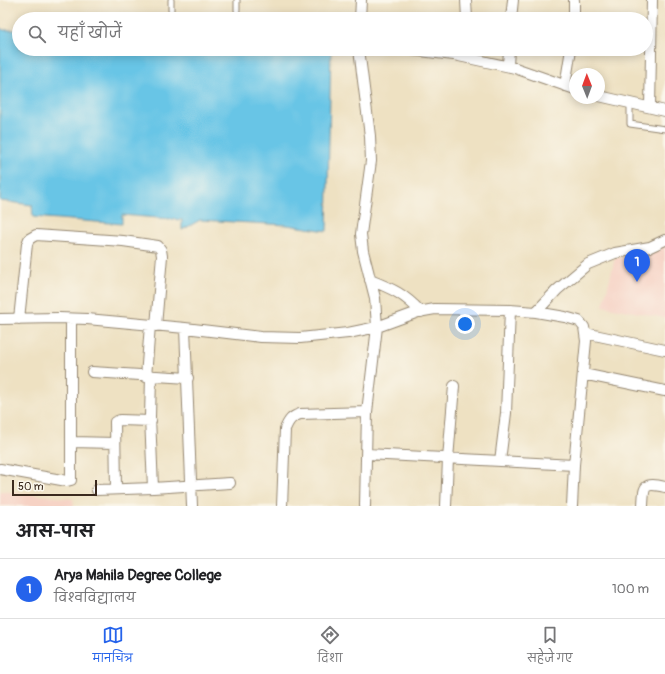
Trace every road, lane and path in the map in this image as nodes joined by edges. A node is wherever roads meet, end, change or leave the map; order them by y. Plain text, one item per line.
1 (172, 0) edge
2 (237, 0) edge
3 (361, 0) edge
4 (466, 0) edge
5 (513, 0) edge
6 (574, 0) edge
7 (652, 0) edge
8 (171, 10) dead end
9 (237, 10) dead end
10 (360, 12) edge
11 (466, 12) edge
12 (512, 12) edge
13 (574, 12) edge
14 (652, 12) edge
15 (360, 56) edge
16 (476, 56) edge
17 (509, 56) edge
18 (571, 56) edge
19 (651, 56) edge
20 (508, 66) junction
21 (571, 68) edge
22 (569, 88) edge
23 (605, 97) edge
24 (630, 103) junction
25 (650, 107) junction
26 (665, 111) edge
27 (665, 129) edge
28 (665, 240) edge
29 (370, 280) junction
30 (510, 310) junction
31 (421, 312) junction
32 (536, 312) junction
33 (0, 319) edge
34 (19, 319) junction
35 (71, 319) junction
36 (153, 325) junction
37 (377, 326) junction
38 (185, 328) junction
39 (585, 333) junction
40 (665, 350) edge
41 (92, 372) dead end
42 (583, 374) junction
43 (149, 377) junction
44 (188, 378) junction
45 (454, 386) dead end
46 (665, 391) edge
47 (367, 412) junction
48 (150, 420) junction
49 (72, 442) junction
50 (115, 443) junction
51 (366, 454) junction
52 (448, 459) junction
53 (500, 461) junction
54 (574, 465) junction
55 (0, 469) edge
56 (230, 483) dead end
57 (192, 486) junction
58 (665, 487) edge
59 (153, 488) junction
60 (116, 489) junction
61 (96, 490) dead end
62 (192, 506) edge
63 (282, 506) edge
64 (365, 506) edge
65 (446, 506) edge
66 (572, 506) edge
67 (643, 506) edge

1 - 8 lane
2 - 9 lane
3 - 10 street
4 - 11 street
5 - 12 street
6 - 13 street
7 - 14 street
15 - 29 street
16 - 20 street
17 - 20 street
18 - 21 street
19 - 25 street
20 - 22 street
23 - 24 street
24 - 25 street
24 - 27 lane
25 - 26 street
28 - 32 street
29 - 31 street
29 - 37 street
30 - 31 street
30 - 32 street
30 - 53 street
31 - 37 street
32 - 39 street
33 - 34 street
34 - 35 street
34 - 36 street
35 - 36 street
35 - 49 street
36 - 38 street
36 - 43 street
37 - 38 street
37 - 47 street
38 - 44 street
39 - 40 street
39 - 42 street
41 - 43 street
42 - 46 street
42 - 54 street
43 - 44 street
43 - 48 street
44 - 57 street
45 - 52 street
47 - 51 street
47 - 63 street
48 - 50 street
48 - 59 street
49 - 50 street
49 - 55 street
50 - 60 street
51 - 52 street
51 - 64 street
52 - 53 street
52 - 65 street
53 - 54 street
54 - 66 street
56 - 57 street
57 - 59 street
57 - 62 street
58 - 67 street
59 - 60 street
60 - 61 street

